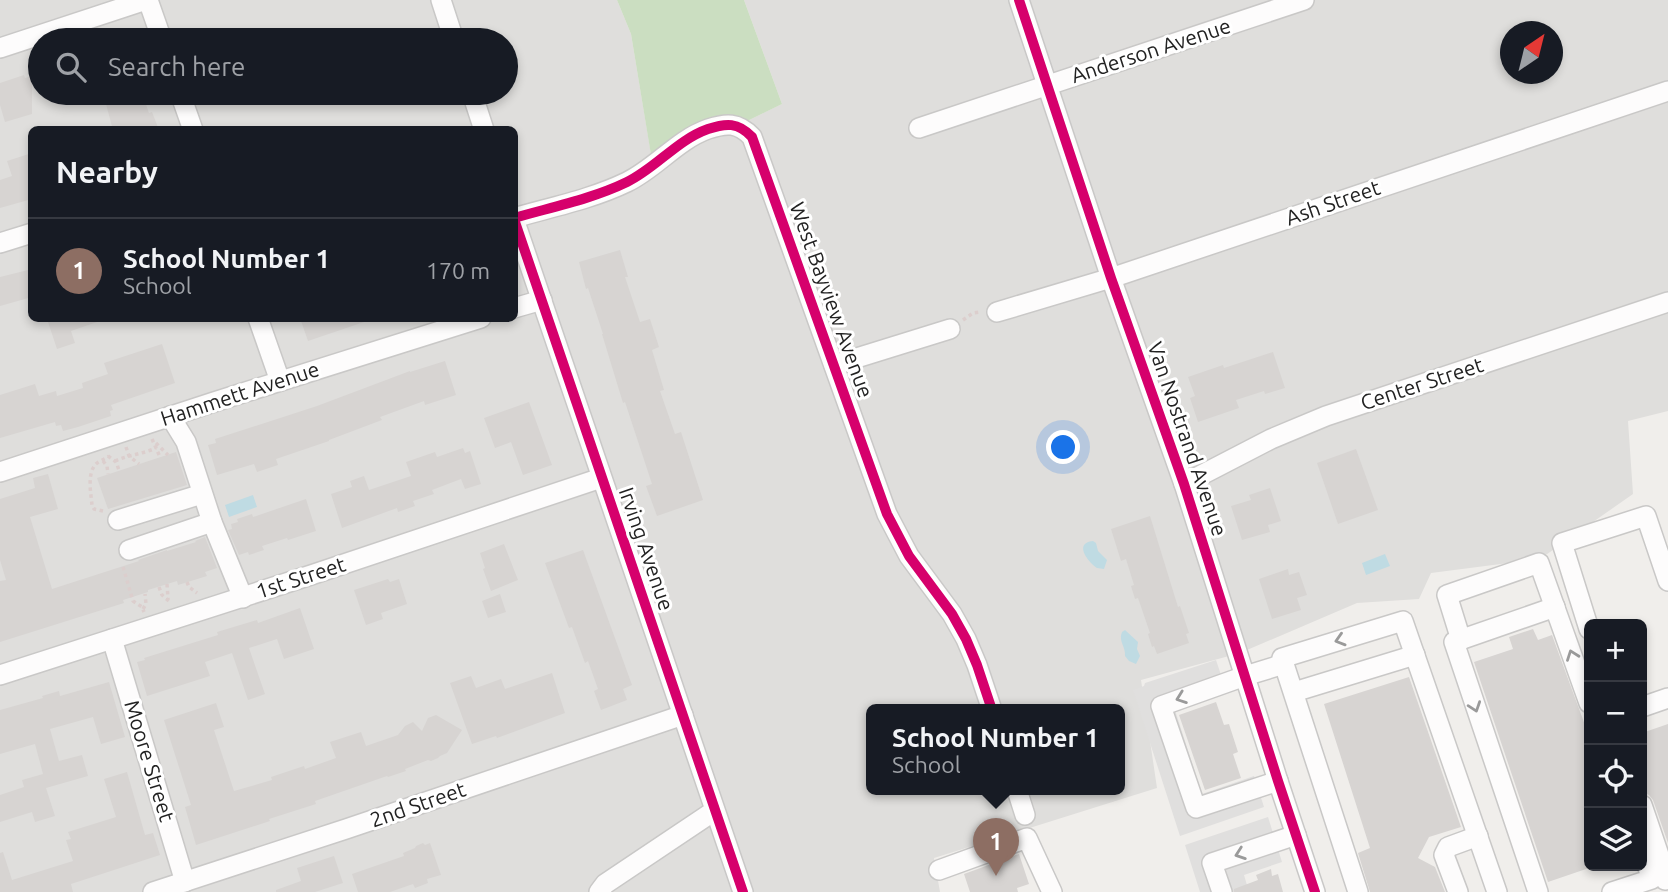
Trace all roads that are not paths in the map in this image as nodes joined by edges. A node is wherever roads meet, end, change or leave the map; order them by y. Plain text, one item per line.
1 (147, 0) edge
2 (441, 0) edge
3 (1019, 0) edge
4 (1304, 0) edge
5 (61, 28) edge
6 (158, 28) edge
7 (450, 28) edge
8 (28, 39) edge
9 (0, 48) edge
10 (1047, 85) junction
11 (1668, 91) edge
12 (184, 105) edge
13 (476, 105) edge
14 (192, 126) edge
15 (483, 126) edge
16 (919, 128) dead end
17 (518, 217) edge
18 (518, 230) edge
19 (28, 234) edge
20 (0, 243) edge
21 (1111, 278) junction
22 (542, 300) junction
23 (1668, 302) edge
24 (518, 307) edge
25 (997, 312) road end
26 (259, 322) edge
27 (468, 322) edge
28 (950, 329) road end
29 (834, 365) junction
30 (280, 381) junction
31 (170, 416) junction
32 (0, 472) edge
33 (601, 478) junction
34 (1184, 484) junction
35 (202, 494) junction
36 (118, 520) dead end
37 (212, 522) junction
38 (129, 550) dead end
39 (1668, 581) edge
40 (243, 598) junction
41 (1555, 607) junction
42 (1586, 619) edge
43 (113, 639) junction
44 (1457, 641) junction
45 (1415, 654) junction
46 (1284, 664) junction
47 (0, 675) edge
48 (1245, 676) junction
49 (1584, 689) edge
50 (1294, 692) junction
51 (1668, 698) edge
52 (990, 704) edge
53 (1647, 705) edge
54 (683, 715) junction
55 (1278, 781) junction
56 (1019, 795) edge
57 (1643, 808) edge
58 (714, 811) junction
59 (1025, 814) dead end
60 (1296, 835) junction
61 (1478, 836) junction
62 (1647, 860) edge
63 (939, 870) dead end
64 (185, 882) junction
65 (1660, 883) edge
66 (153, 892) edge
67 (599, 892) edge
68 (743, 892) edge
69 (1052, 892) edge
70 (1222, 892) edge
71 (1315, 892) edge
72 (1358, 892) edge
73 (1458, 892) edge
74 (1497, 892) edge
75 (1538, 892) edge
76 (1612, 892) edge

1 - 5 street
1 - 6 street
2 - 7 street
3 - 10 street, Van Nostrand Avenue
4 - 10 street, Anderson Avenue
8 - 9 street
10 - 16 street, Anderson Avenue
10 - 21 street, Van Nostrand Avenue
11 - 21 street, Ash Street
12 - 14 street
13 - 15 street
17 - 29 street, West Bayview Avenue
18 - 22 street, Irving Avenue
19 - 20 street
21 - 25 street, Ash Street
21 - 34 street, Van Nostrand Avenue
22 - 24 street
22 - 33 street, Irving Avenue
23 - 34 street, Center Street
26 - 30 street
27 - 30 street, Hammett Avenue
28 - 29 street
29 - 52 street, West Bayview Avenue
30 - 31 street, Hammett Avenue
31 - 32 street, Hammett Avenue
31 - 35 street
33 - 40 street, 1st Street
33 - 54 street, Irving Avenue
34 - 48 street, Van Nostrand Avenue
35 - 36 street
35 - 37 street
37 - 38 street
37 - 40 street
39 - 42 street
40 - 43 street, 1st Street
41 - 44 street
41 - 44 street
49 -> 41 street
43 - 47 street, 1st Street
43 - 64 street, Moore Street
44 -> 75 street
45 -> 46 street
45 - 50 street
45 - 61 street
46 - 48 street
46 - 50 street
48 - 55 street, Van Nostrand Avenue
48 -> 55 street
50 - 72 street
51 - 53 street
54 - 58 street, Irving Avenue
54 - 64 street, 2nd Street
55 - 60 street, Van Nostrand Avenue
56 - 59 street
57 - 65 street
58 - 67 street
58 - 68 street, Irving Avenue
60 -> 70 street
60 - 71 street, Van Nostrand Avenue
61 - 73 street
61 - 74 street
62 - 65 street
63 - 69 street
64 - 66 street, 2nd Street
65 - 76 street

